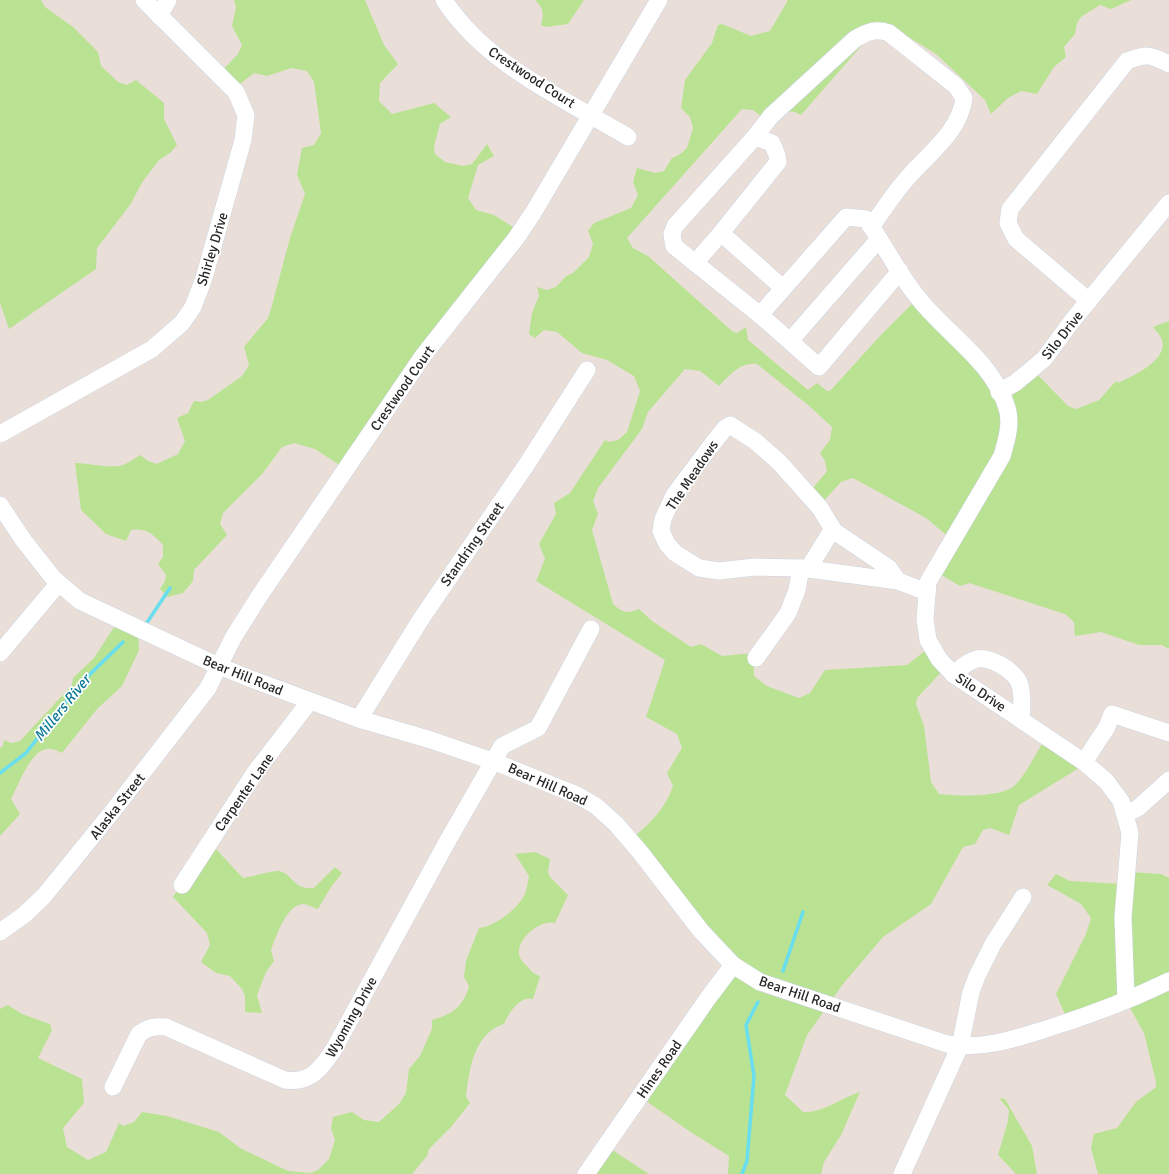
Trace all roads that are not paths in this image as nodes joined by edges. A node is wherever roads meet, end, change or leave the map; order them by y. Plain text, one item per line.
1 (144, 0) edge
2 (168, 0) edge
3 (444, 0) edge
4 (659, 0) edge
5 (159, 16) junction
6 (1169, 64) edge
7 (592, 115) junction
8 (628, 137) dead end
9 (752, 139) junction
10 (1169, 203) edge
11 (872, 228) junction
12 (721, 233) junction
13 (695, 263) junction
14 (900, 271) junction
15 (783, 288) junction
16 (1089, 301) junction
17 (760, 315) junction
18 (790, 341) junction
19 (587, 370) dead end
20 (999, 392) junction
21 (0, 434) edge
22 (0, 505) edge
23 (834, 531) junction
24 (804, 569) junction
25 (898, 580) junction
26 (58, 584) junction
27 (927, 592) junction
28 (591, 629) dead end
29 (0, 653) edge
30 (756, 658) dead end
31 (218, 667) junction
32 (954, 675) junction
33 (310, 701) junction
34 (359, 719) junction
35 (1021, 719) junction
36 (1169, 733) edge
37 (495, 762) junction
38 (1084, 762) junction
39 (1169, 780) edge
40 (1126, 814) junction
41 (182, 885) dead end
42 (1023, 897) dead end
43 (0, 932) edge
44 (734, 965) junction
45 (1169, 981) edge
46 (1126, 1000) junction
47 (960, 1046) junction
48 (113, 1087) dead end
49 (586, 1174) edge
50 (902, 1174) edge

1 - 5 street, Shirley Drive
2 - 5 street
3 - 7 street, Crestwood Court
4 - 7 street, Crestwood Court
5 - 21 street, Shirley Drive
6 - 16 street, Silo Drive
7 - 8 street, Crestwood Court
7 - 31 street, Crestwood Court
9 - 11 street
9 - 12 street
9 - 13 street
10 - 16 street, Silo Drive
11 - 14 street
11 - 15 street
11 - 18 street
12 - 13 street
12 - 15 street
13 - 17 street
14 - 18 street
14 - 20 street
15 - 17 street
16 - 20 street, Silo Drive
17 - 18 street
19 - 34 street, Standring Street
20 - 27 street, Silo Drive
22 - 26 street, Bear Hill Road
23 - 24 street
23 - 24 street, The Meadows
23 - 25 street, The Meadows
24 - 25 street, The Meadows
24 - 30 street
25 - 27 street, The Meadows
26 - 29 street
26 - 31 street, Bear Hill Road
27 - 32 street, Silo Drive
28 - 37 street, Wyoming Drive
31 - 33 street, Bear Hill Road
31 - 43 street, Alaska Street
32 - 35 street, Silo Drive
32 - 35 street
33 - 34 street, Bear Hill Road
33 - 41 street, Carpenter Lane
34 - 37 street, Bear Hill Road
35 - 38 street, Silo Drive
36 - 38 street
37 - 44 street, Bear Hill Road
37 - 48 street, Wyoming Drive
38 - 40 street, Silo Drive
39 - 40 street
40 - 46 street, Silo Drive
42 - 47 street
44 - 47 street, Bear Hill Road
44 - 49 street, Hines Road
45 - 46 street, Bear Hill Road
46 - 47 street, Bear Hill Road
47 - 50 street

